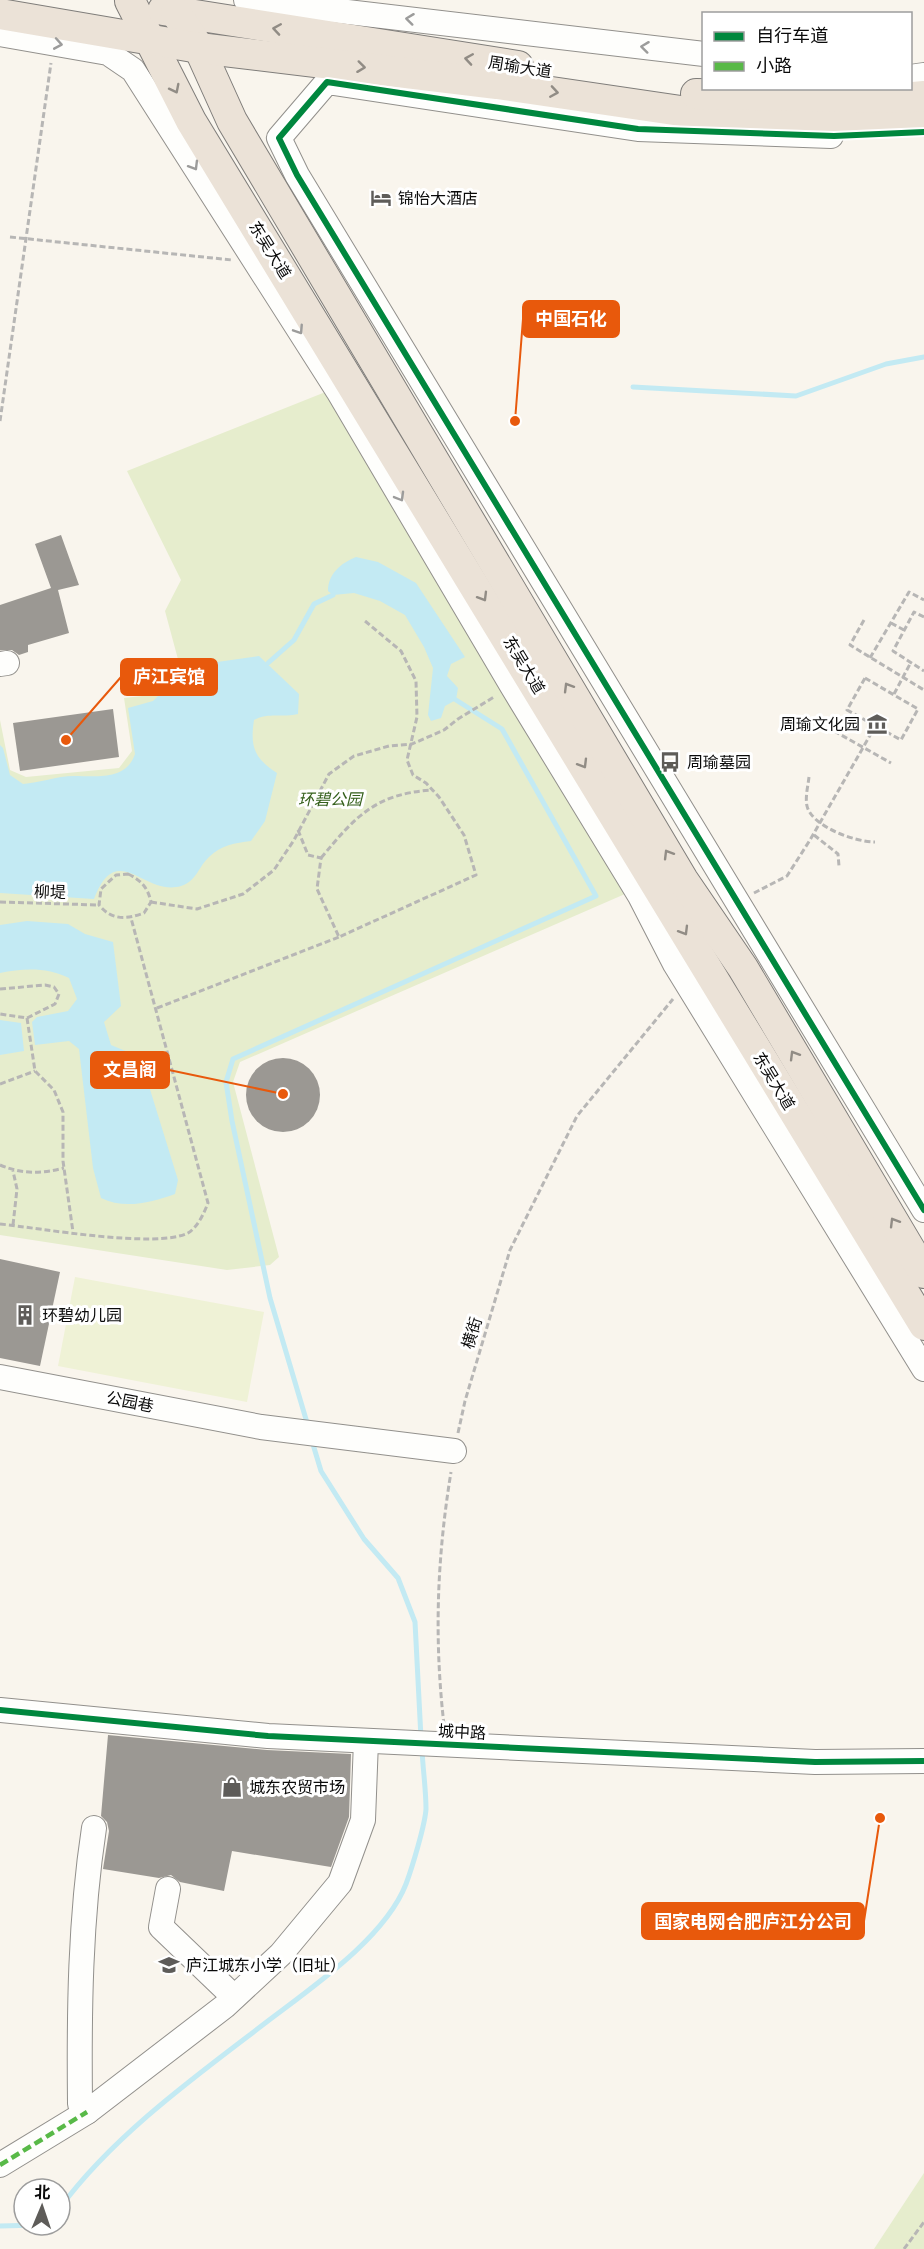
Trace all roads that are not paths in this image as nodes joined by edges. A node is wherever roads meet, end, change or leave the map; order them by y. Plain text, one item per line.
1 (246, 0) edge
2 (125, 1) edge
3 (178, 7) edge
4 (0, 14) edge
5 (0, 34) edge
6 (148, 37) junction
7 (199, 48) junction
8 (702, 54) edge
9 (924, 96) edge
10 (924, 119) edge
11 (924, 132) edge
12 (924, 1210) edge
13 (924, 1273) edge
14 (924, 1325) edge
15 (924, 1369) edge
16 (0, 1377) edge
17 (454, 1451) road end
18 (0, 1710) edge
19 (366, 1741) junction
20 (924, 1761) edge
21 (94, 1828) dead end
22 (168, 1889) dead end
23 (234, 1997) junction
24 (87, 2112) junction
25 (0, 2164) edge

8 -> 1 street
2 - 3 main road, 周瑜大道
2 - 6 main road, 东吴大道
3 - 7 main road, 东吴大道
9 -> 3 main road, 周瑜大道
4 - 6 main road
5 -> 15 street
6 - 7 main road, 周瑜大道
6 -> 14 main road, 东吴大道
7 -> 10 main road, 周瑜大道
13 -> 7 main road, 东吴大道
11 - 12 street
16 - 17 street, 公园巷
18 - 19 street, 城中路
19 - 20 street, 城中路
19 - 23 street
21 - 24 street
22 - 23 street
23 - 24 street
24 - 25 street

